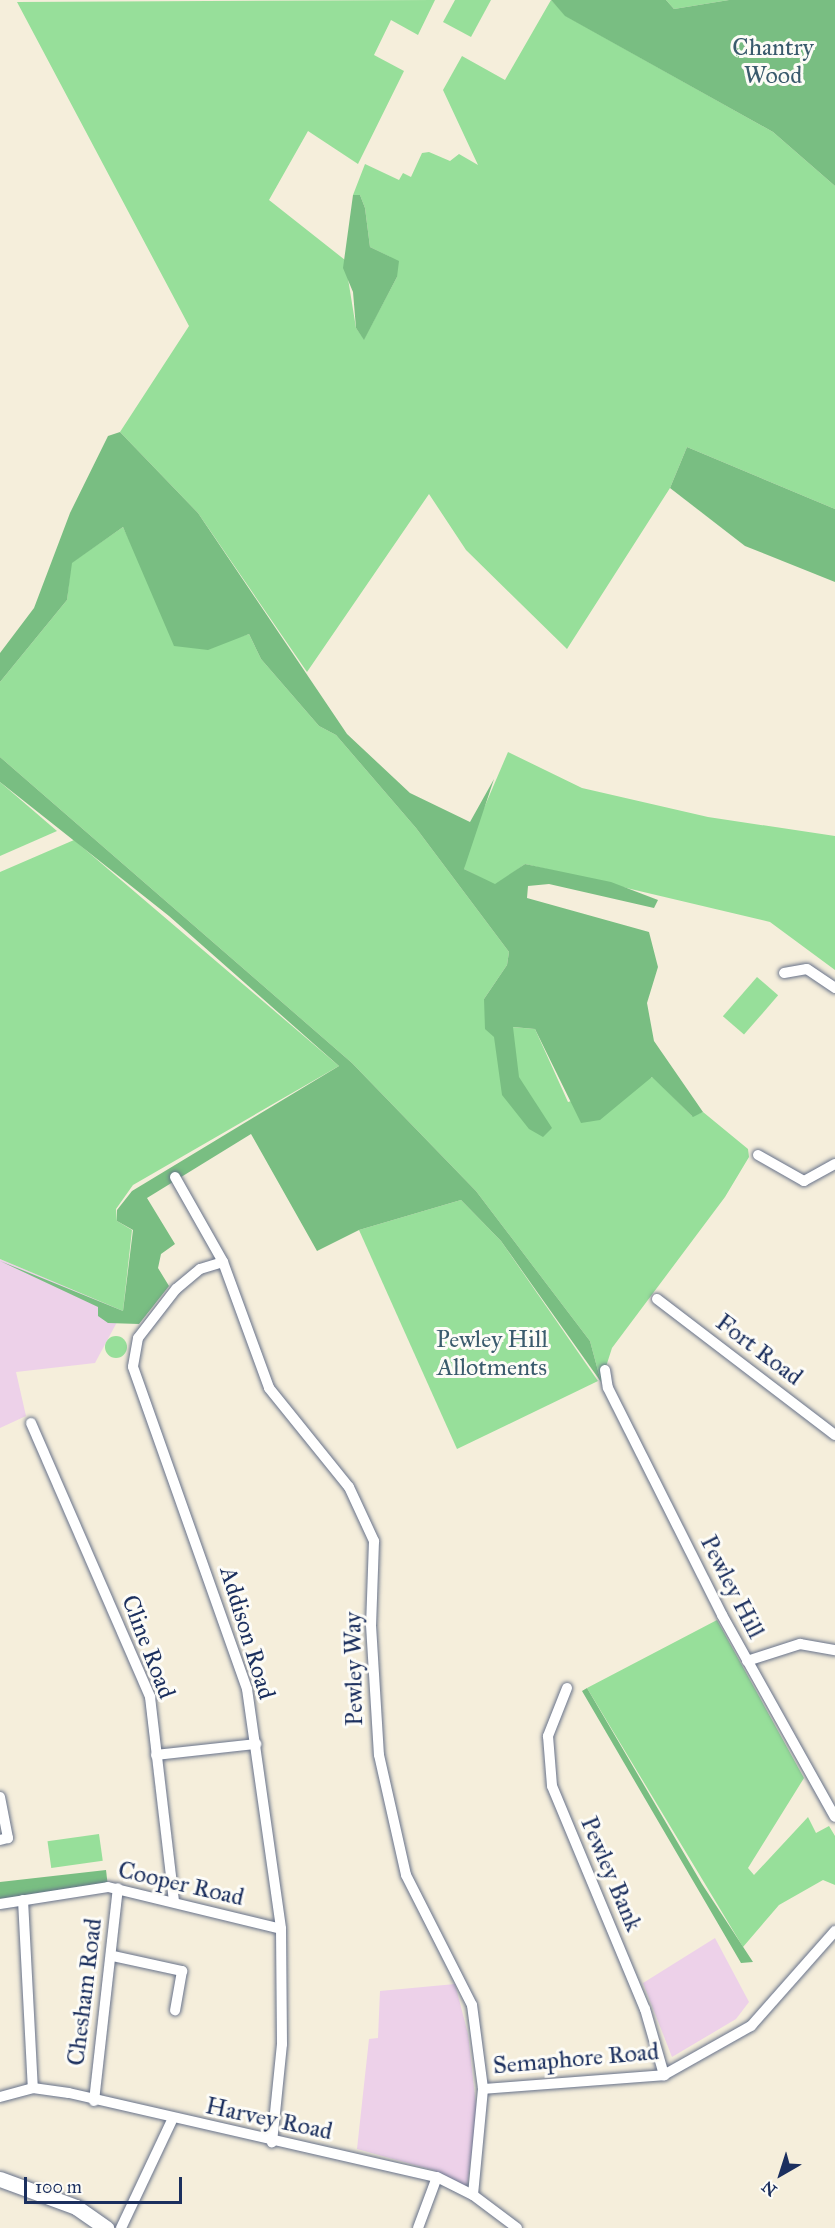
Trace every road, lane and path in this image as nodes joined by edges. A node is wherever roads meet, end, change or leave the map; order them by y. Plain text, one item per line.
1 (784, 973) dead end
2 (835, 988) edge
3 (758, 1155) dead end
4 (835, 1164) edge
5 (175, 1177) dead end
6 (223, 1262) junction
7 (657, 1299) dead end
8 (605, 1370) dead end
9 (31, 1423) dead end
10 (835, 1435) edge
11 (835, 1650) edge
12 (747, 1661) junction
13 (567, 1688) dead end
14 (256, 1744) junction
15 (156, 1755) junction
16 (0, 1797) edge
17 (835, 1816) edge
18 (0, 1840) edge
19 (118, 1888) junction
20 (23, 1900) junction
21 (174, 1901) junction
22 (0, 1904) edge
23 (281, 1929) junction
24 (835, 1931) edge
25 (113, 1956) junction
26 (175, 2010) dead end
27 (664, 2075) junction
28 (33, 2088) junction
29 (483, 2089) junction
30 (0, 2097) edge
31 (94, 2101) junction
32 (172, 2120) junction
33 (272, 2142) junction
34 (436, 2177) junction
35 (0, 2179) edge
36 (473, 2195) junction
37 (106, 2228) edge
38 (120, 2228) edge
39 (418, 2228) edge
40 (517, 2228) edge

1 - 2 street
3 - 4 street
5 - 6 street, Pewley Way
6 - 14 street, Addison Road
6 - 29 street, Pewley Way
7 - 10 street, Fort Road
8 - 12 street, Pewley Hill
9 - 15 street, Cline Road
11 - 12 street
12 - 17 street, Pewley Hill
13 - 27 street, Pewley Bank
14 - 15 street
14 - 23 street, Addison Road
15 - 21 street, Cline Road
16 - 18 street
19 - 20 street, Cooper Road
19 - 21 street, Cooper Road
19 - 25 street, Chesham Road
20 - 22 street, Cooper Road
20 - 28 street
21 - 23 street, Cooper Road
23 - 33 street, Addison Road
24 - 27 street, Semaphore Road
25 - 26 street
25 - 31 street, Chesham Road
27 - 29 street, Semaphore Road
28 - 30 street, Harvey Road
28 - 31 street, Harvey Road
29 - 36 street, Pewley Way
31 - 32 street, Harvey Road
32 - 33 street, Harvey Road
32 - 38 street
33 - 34 street, Harvey Road
34 - 36 street, Harvey Road
34 - 39 street
35 - 37 main road
36 - 40 street, Harvey Road

